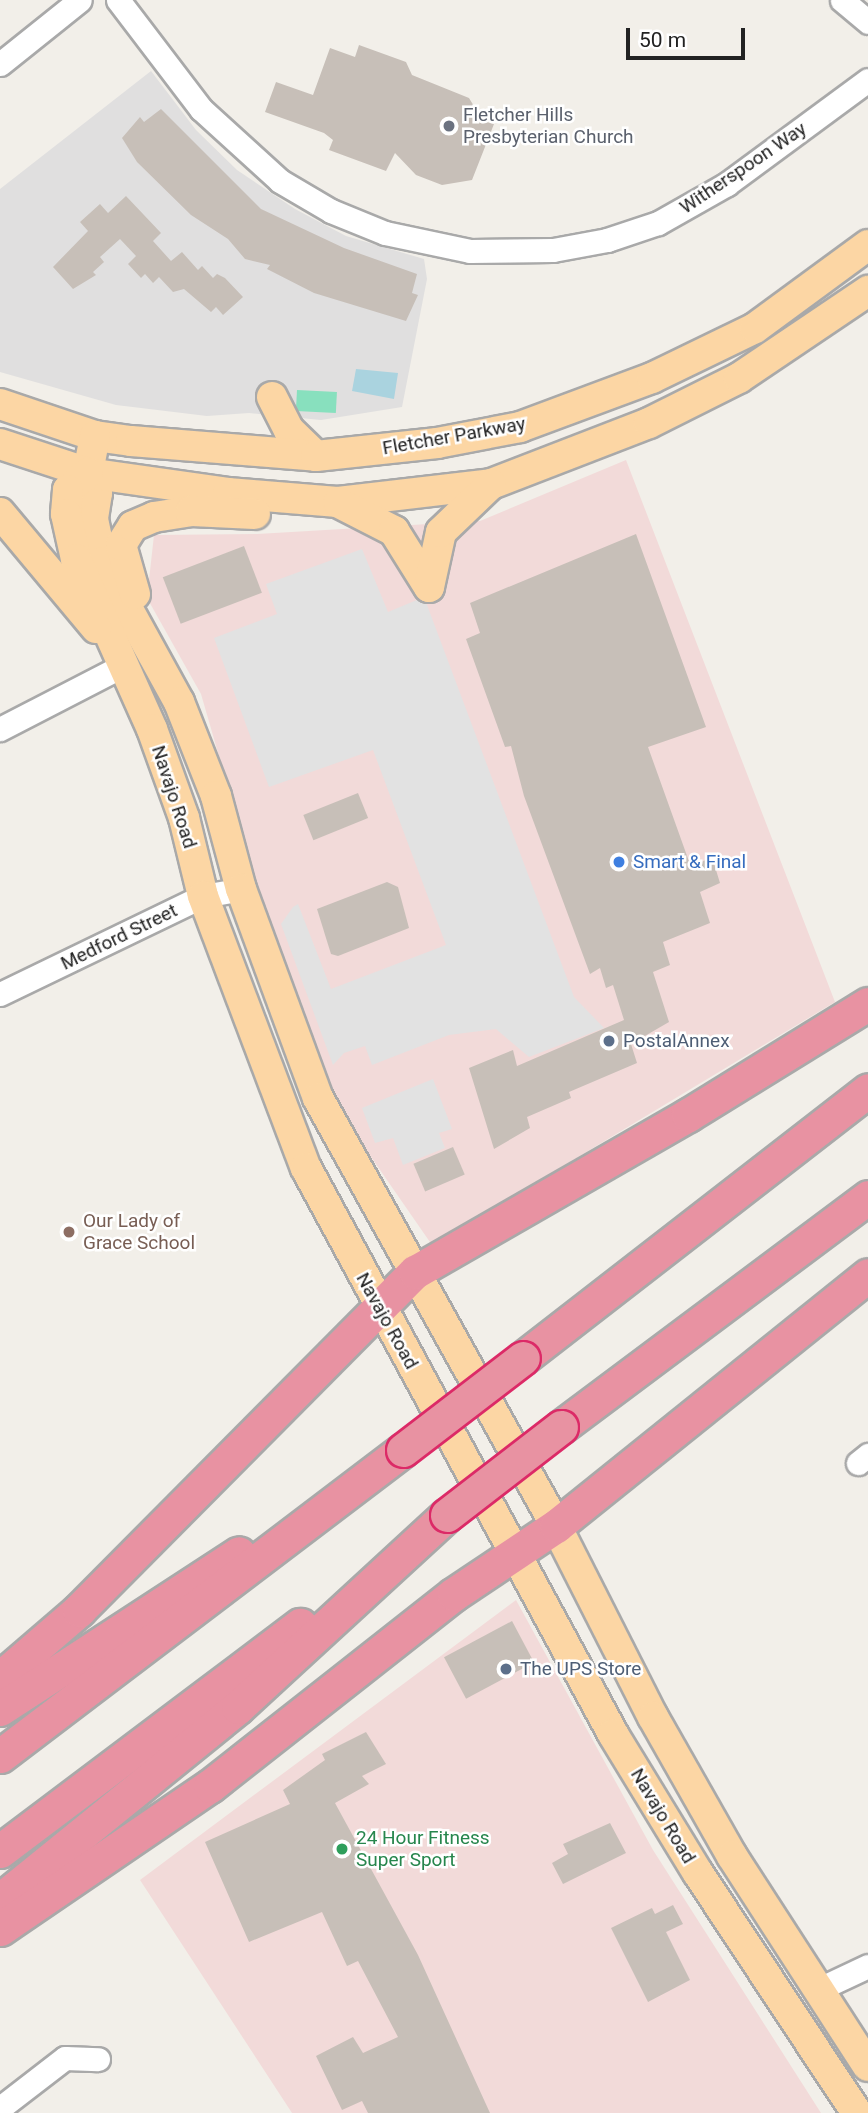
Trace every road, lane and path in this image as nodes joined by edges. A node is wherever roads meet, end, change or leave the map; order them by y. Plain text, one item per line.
1 (80, 0) edge
2 (118, 0) edge
3 (842, 0) edge
4 (868, 22) edge
5 (0, 64) edge
6 (868, 80) edge
7 (868, 245) edge
8 (868, 292) edge
9 (272, 397) dead end
10 (0, 404) edge
11 (96, 436) junction
12 (0, 444) edge
13 (316, 456) junction
14 (88, 473) junction
15 (491, 484) junction
16 (338, 502) junction
17 (0, 513) edge
18 (156, 654) junction
19 (124, 665) junction
20 (0, 729) edge
21 (241, 889) junction
22 (203, 897) junction
23 (0, 995) edge
24 (868, 1004) edge
25 (868, 1090) edge
26 (868, 1197) edge
27 (415, 1272) junction
28 (868, 1275) edge
29 (379, 1308) junction
30 (359, 1483) junction
31 (447, 1514) junction
32 (556, 1526) junction
33 (514, 1556) junction
34 (0, 1678) edge
35 (0, 1709) edge
36 (0, 1756) edge
37 (0, 1851) edge
38 (698, 1873) junction
39 (0, 1900) edge
40 (0, 1929) edge
41 (868, 1966) edge
42 (817, 1990) junction
43 (790, 2012) junction
44 (99, 2059) dead end
45 (868, 2066) edge
46 (868, 2094) edge
47 (0, 2108) edge
48 (857, 2113) edge

1 - 5 street
2 - 6 street, Witherspoon Way
3 - 4 street
7 - 13 main road, Fletcher Parkway
8 - 15 main road
9 - 13 main road
10 - 11 main road, Fletcher Parkway
11 - 13 main road, Fletcher Parkway
11 - 14 main road, Navajo Road
12 - 14 main road
14 - 16 main road
14 - 18 main road, Navajo Road
14 - 19 main road, Navajo Road
15 - 16 main road
15 - 16 main road
16 - 18 main road
17 - 19 main road
18 - 21 main road, Navajo Road
19 - 20 street
19 - 22 main road, Navajo Road
21 - 22 street, Medford Street
21 - 27 main road, Navajo Road
22 - 23 street, Medford Street
22 - 29 main road, Navajo Road
24 - 27 highway
25 - 30 highway, bridge
26 - 31 highway, bridge
27 - 29 highway
27 - 32 main road, Navajo Road
28 - 32 highway
29 - 33 main road, Navajo Road
29 - 34 highway
30 - 35 highway
30 - 36 highway
31 - 37 highway
31 - 39 highway
32 - 33 highway
32 - 42 main road, Navajo Road
33 - 38 main road, Navajo Road
33 - 40 highway
38 - 42 main road
38 - 43 main road, Navajo Road
41 - 42 street
42 - 45 main road, Navajo Road
43 - 46 main road
43 - 48 main road, Navajo Road
44 - 47 street

